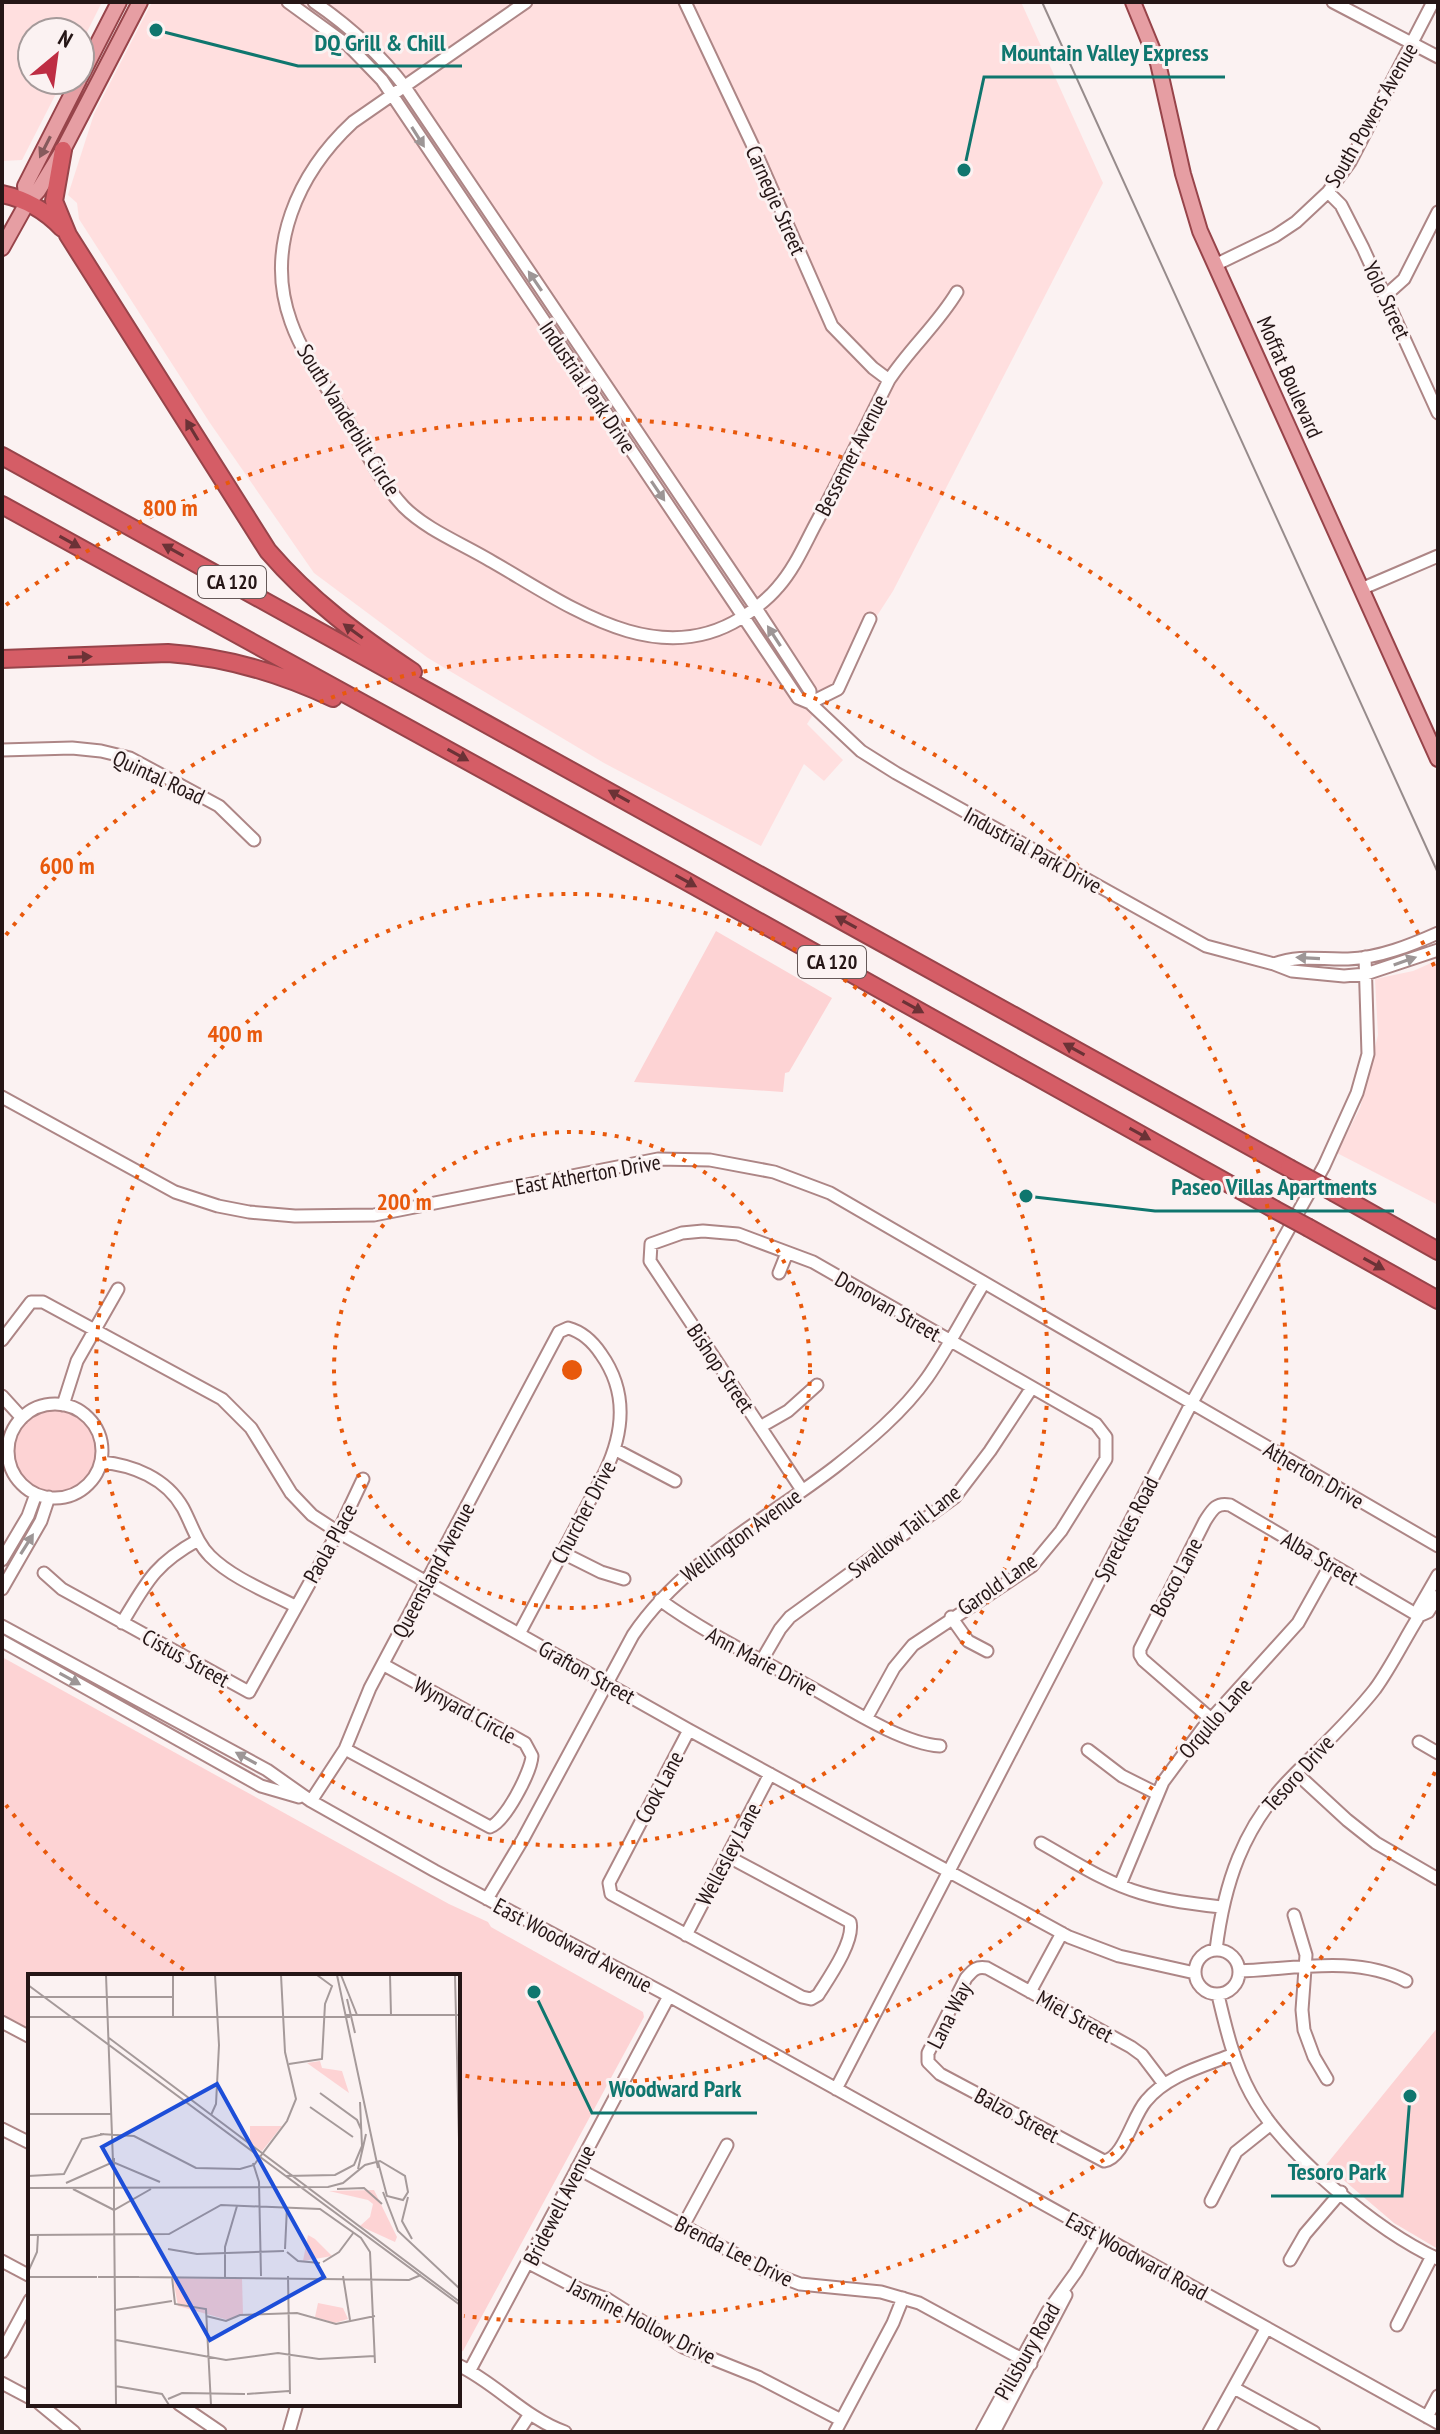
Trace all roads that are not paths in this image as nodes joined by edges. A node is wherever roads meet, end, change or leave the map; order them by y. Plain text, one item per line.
1 (120, 2) edge
2 (140, 2) edge
3 (288, 2) edge
4 (314, 2) edge
5 (526, 2) edge
6 (685, 2) edge
7 (1133, 2) edge
8 (1333, 2) edge
9 (1433, 2) edge
10 (1412, 43) junction
11 (96, 48) edge
12 (1438, 57) edge
13 (111, 61) junction
14 (405, 87) junction
15 (71, 96) edge
16 (393, 96) junction
17 (65, 108) junction
18 (81, 117) junction
19 (63, 150) junction
20 (1328, 192) junction
21 (2, 194) edge
22 (479, 199) junction
23 (27, 203) junction
24 (466, 207) junction
25 (1438, 212) edge
26 (68, 235) junction
27 (2, 248) edge
28 (518, 257) junction
29 (505, 265) junction
30 (1215, 265) junction
31 (957, 292) dead end
32 (1385, 296) junction
33 (889, 380) junction
34 (1438, 412) edge
35 (2, 456) edge
36 (2, 505) edge
37 (1438, 556) edge
38 (1361, 589) junction
39 (756, 608) junction
40 (744, 616) junction
41 (870, 619) dead end
42 (2, 659) edge
43 (810, 703) junction
44 (462, 709) junction
45 (389, 718) junction
46 (2, 750) edge
47 (1438, 759) edge
48 (254, 840) dead end
49 (1438, 933) edge
50 (1438, 950) edge
51 (1365, 957) junction
52 (1274, 964) junction
53 (1366, 974) junction
54 (2, 1097) edge
55 (651, 1244) joint
56 (1438, 1251) edge
57 (787, 1253) junction
58 (779, 1273) dead end
59 (984, 1283) junction
60 (118, 1289) dead end
61 (1438, 1300) edge
62 (94, 1331) junction
63 (556, 1339) joint
64 (2, 1340) edge
65 (949, 1341) junction
66 (817, 1385) dead end
67 (1031, 1389) junction
68 (2, 1396) edge
69 (1191, 1404) junction
70 (63, 1405) junction
71 (22, 1418) junction
72 (760, 1427) junction
73 (1106, 1437) joint
74 (616, 1450) junction
75 (101, 1462) junction
76 (363, 1479) dead end
77 (675, 1481) dead end
78 (802, 1490) junction
79 (36, 1494) junction
80 (49, 1497) junction
81 (1221, 1503) joint
82 (338, 1532) junction
83 (198, 1540) junction
84 (1438, 1546) edge
85 (561, 1552) junction
86 (2, 1560) edge
87 (1331, 1564) junction
88 (44, 1573) dead end
89 (1438, 1575) edge
90 (624, 1579) dead end
91 (426, 1584) junction
92 (2, 1589) edge
93 (1438, 1596) edge
94 (660, 1600) junction
95 (295, 1606) junction
96 (1419, 1616) junction
97 (951, 1617) junction
98 (122, 1623) junction
99 (2, 1626) edge
100 (519, 1634) junction
101 (2, 1641) edge
102 (987, 1651) dead end
103 (762, 1660) junction
104 (384, 1665) junction
105 (608, 1684) junction
106 (249, 1692) joint
107 (867, 1717) junction
108 (1211, 1719) junction
109 (689, 1730) junction
110 (1419, 1742) dead end
111 (940, 1746) dead end
112 (345, 1749) junction
113 (1088, 1750) dead end
114 (1438, 1753) edge
115 (1296, 1773) junction
116 (770, 1774) junction
117 (1158, 1794) junction
118 (311, 1801) junction
119 (1041, 1843) dead end
120 (727, 1856) junction
121 (950, 1871) junction
122 (1438, 1879) edge
123 (1120, 1885) junction
124 (487, 1899) junction
125 (1221, 1907) junction
126 (1294, 1915) dead end
127 (1062, 1933) junction
128 (686, 1935) junction
129 (1216, 1950) junction
130 (1307, 1968) junction
131 (974, 1969) joint
132 (1240, 1971) junction
133 (1195, 1973) junction
134 (1406, 1981) dead end
135 (1030, 1992) junction
136 (1218, 1995) junction
137 (669, 1996) junction
138 (2, 2022) edge
139 (28, 2036) edge
140 (1234, 2054) junction
141 (928, 2062) joint
142 (1327, 2079) dead end
143 (1164, 2084) junction
144 (836, 2089) junction
145 (1271, 2124) junction
146 (2, 2129) edge
147 (28, 2142) edge
148 (727, 2145) dead end
149 (577, 2168) junction
150 (1341, 2192) junction
151 (1211, 2201) dead end
152 (683, 2226) junction
153 (1098, 2234) junction
154 (1435, 2258) edge
155 (1290, 2260) dead end
156 (2, 2261) edge
157 (529, 2263) junction
158 (28, 2275) edge
159 (903, 2298) junction
160 (28, 2304) edge
161 (1397, 2325) dead end
162 (1266, 2329) junction
163 (2, 2352) edge
164 (1026, 2362) junction
165 (460, 2366) edge
166 (470, 2370) junction
167 (2, 2383) edge
168 (1234, 2388) junction
169 (1438, 2396) edge
170 (28, 2397) edge
171 (42, 2406) edge
172 (182, 2406) edge
173 (296, 2406) edge
174 (530, 2414) junction
175 (841, 2420) junction
176 (1435, 2421) edge
177 (74, 2432) edge
178 (220, 2432) edge
179 (289, 2432) edge
180 (518, 2432) edge
181 (565, 2432) edge
182 (835, 2432) edge
183 (982, 2432) edge
184 (994, 2432) edge
185 (1209, 2432) edge
186 (1314, 2432) edge

1 - 11 main road
1 - 13 main road
2 - 13 main road
3 - 16 street, Industrial Park Drive
4 - 14 street, Industrial Park Drive
5 - 14 street, South Vanderbilt Circle
6 - 33 street, Carnegie Street
7 - 30 main road, Moffat Boulevard
8 - 10 street
9 - 10 street, South Powers Avenue
10 - 12 street
10 - 20 street, South Powers Avenue
13 - 18 main road
14 - 16 street, South Vanderbilt Circle
14 - 22 street, Industrial Park Drive
15 - 17 main road
16 -> 24 street, Industrial Park Drive
16 - 40 street, South Vanderbilt Circle
17 - 18 main road
17 -> 23 main road
18 - 19 main road
19 - 23 main road
19 - 26 highway
20 - 30 street, South Powers Avenue
20 - 32 street, Yolo Street
21 - 23 highway
22 - 24 street
22 - 28 street, Industrial Park Drive
23 - 26 highway
23 - 27 main road
24 - 29 street, Industrial Park Drive
25 - 32 street
44 -> 26 highway
28 - 29 street
39 -> 28 street, Industrial Park Drive
29 -> 40 street, Industrial Park Drive
30 - 38 main road, Moffat Boulevard
31 - 33 street, Bessemer Avenue
32 - 34 street, Yolo Street
33 - 39 street, Bessemer Avenue
44 -> 35 highway, CA 120
36 -> 45 highway, CA 120
37 - 38 street
38 - 47 main road, Moffat Boulevard
39 - 40 street, Bessemer Avenue
43 -> 39 street, Industrial Park Drive
40 - 43 street, Industrial Park Drive
41 - 43 street
42 -> 45 highway
43 - 52 street, Industrial Park Drive
56 -> 44 highway, CA 120, bridge
45 -> 61 highway, CA 120, bridge
46 - 48 street, Quintal Road
49 - 51 street, Industrial Park Drive
53 -> 50 street, Industrial Park Drive
51 -> 52 street, Industrial Park Drive
51 - 53 street, Spreckles Road
52 - 53 street, Industrial Park Drive
53 - 69 street, Spreckles Road
54 - 59 street, East Atherton Drive
55 - 57 street, Donovan Street
55 - 72 street, Bishop Street
57 - 58 street
57 - 65 street, Donovan Street
59 - 65 street, Wellington Avenue
59 - 69 street, East Atherton Drive
60 - 62 street
62 - 64 street, Grafton Street
62 - 70 street
62 - 82 street, Grafton Street
63 - 74 street, Churcher Drive
63 - 91 street, Queensland Avenue
65 - 67 street, Donovan Street
65 - 78 street, Wellington Avenue
66 - 72 street
67 - 73 street, Donovan Street
67 - 103 street, Swallow Tail Lane
68 - 71 street
69 - 84 street, Atherton Drive
69 - 121 street, Spreckles Road
70 - 71 street
70 - 75 street
71 - 79 street
72 - 78 street, Bishop Street
73 - 97 street, Garold Lane
74 - 77 street
74 - 85 street, Churcher Drive
75 - 80 street
75 - 83 street
76 - 82 street, Paola Place
78 - 94 street, Wellington Avenue
79 - 80 street
79 - 86 street
92 -> 80 street
81 - 87 street, Alba Street
81 - 108 street, Bosco Lane
82 - 91 street, Grafton Street
82 - 95 street, Paola Place
83 - 95 street
83 - 98 street
85 - 90 street
85 - 100 street, Churcher Drive
87 - 96 street, Alba Street
87 - 108 street, Orqullo Lane
88 - 98 street, Cistus Street
89 - 96 street, Tesoro Drive
91 - 100 street, Grafton Street
91 - 104 street, Queensland Avenue
93 - 96 street, Tesoro Drive
94 - 103 street, Ann Marie Drive
94 - 105 street, Wellington Avenue
95 - 106 street, Paola Place
96 - 115 street, Tesoro Drive
97 - 102 street
97 - 107 street, Garold Lane
98 - 106 street, Cistus Street
118 -> 99 street, East Woodward Avenue
100 - 105 street, Grafton Street
101 -> 118 street, East Woodward Avenue
103 - 107 street, Ann Marie Drive
104 - 112 street, Queensland Avenue
104 - 112 street, Wynyard Circle
105 - 109 street, Grafton Street
105 - 124 street, Wellington Avenue
107 - 111 street, Ann Marie Drive
108 - 117 street, Orqullo Lane
109 - 116 street, Grafton Street
109 - 128 street, Cook Lane
110 - 114 street
112 - 118 street, Queensland Avenue
113 - 117 street
115 - 122 street
115 - 125 street, Tesoro Drive
116 - 120 street, Wellesley Lane
116 - 121 street, Grafton Street
117 - 123 street, Orqullo Lane
118 - 124 street, East Woodward Avenue
119 - 123 street
120 - 128 street, Wellesley Lane
120 - 128 street
121 - 127 street, Grafton Street
121 - 144 street, Spreckles Road
123 - 125 street
124 - 137 street, East Woodward Avenue
125 - 129 street, Tesoro Drive
126 - 130 street
127 - 133 street, Grafton Street
127 - 135 street
129 - 132 street
129 - 133 street
130 - 132 street
130 - 134 street
130 - 142 street
131 - 135 street, Miel Street
131 - 141 street, Lana Way
132 - 136 street
133 - 136 street
135 - 143 street, Miel Street
136 - 140 street
137 - 144 street, East Woodward Avenue
137 - 149 street, Bridewell Avenue
138 - 139 street
140 - 143 street
140 - 145 street
141 - 143 street, Balzo Street
144 - 153 street, East Woodward Road
145 - 150 street
145 - 151 street
146 - 147 street
148 - 152 street
149 - 152 street, Brenda Lee Drive
149 - 157 street, Bridewell Avenue
150 - 154 street
150 - 155 street
152 - 159 street, Brenda Lee Drive
153 - 162 street, East Woodward Road
153 - 164 street, Pillsbury Road
154 - 161 street
156 - 158 street
157 - 166 street, Bridewell Avenue
157 - 175 street, Jasmine Hollow Drive
159 - 164 street, Brenda Lee Drive
159 - 175 street
160 - 163 street
162 - 168 street
162 - 176 street, East Woodward Road
164 - 183 street, Pillsbury Road
164 - 184 street, Pillsbury Road
165 - 166 street
166 - 174 street
167 - 170 street
168 - 185 street
168 - 186 street
169 - 176 street
171 - 177 street
172 - 178 street
173 - 179 street
174 - 180 street
174 - 181 street
175 - 182 street

